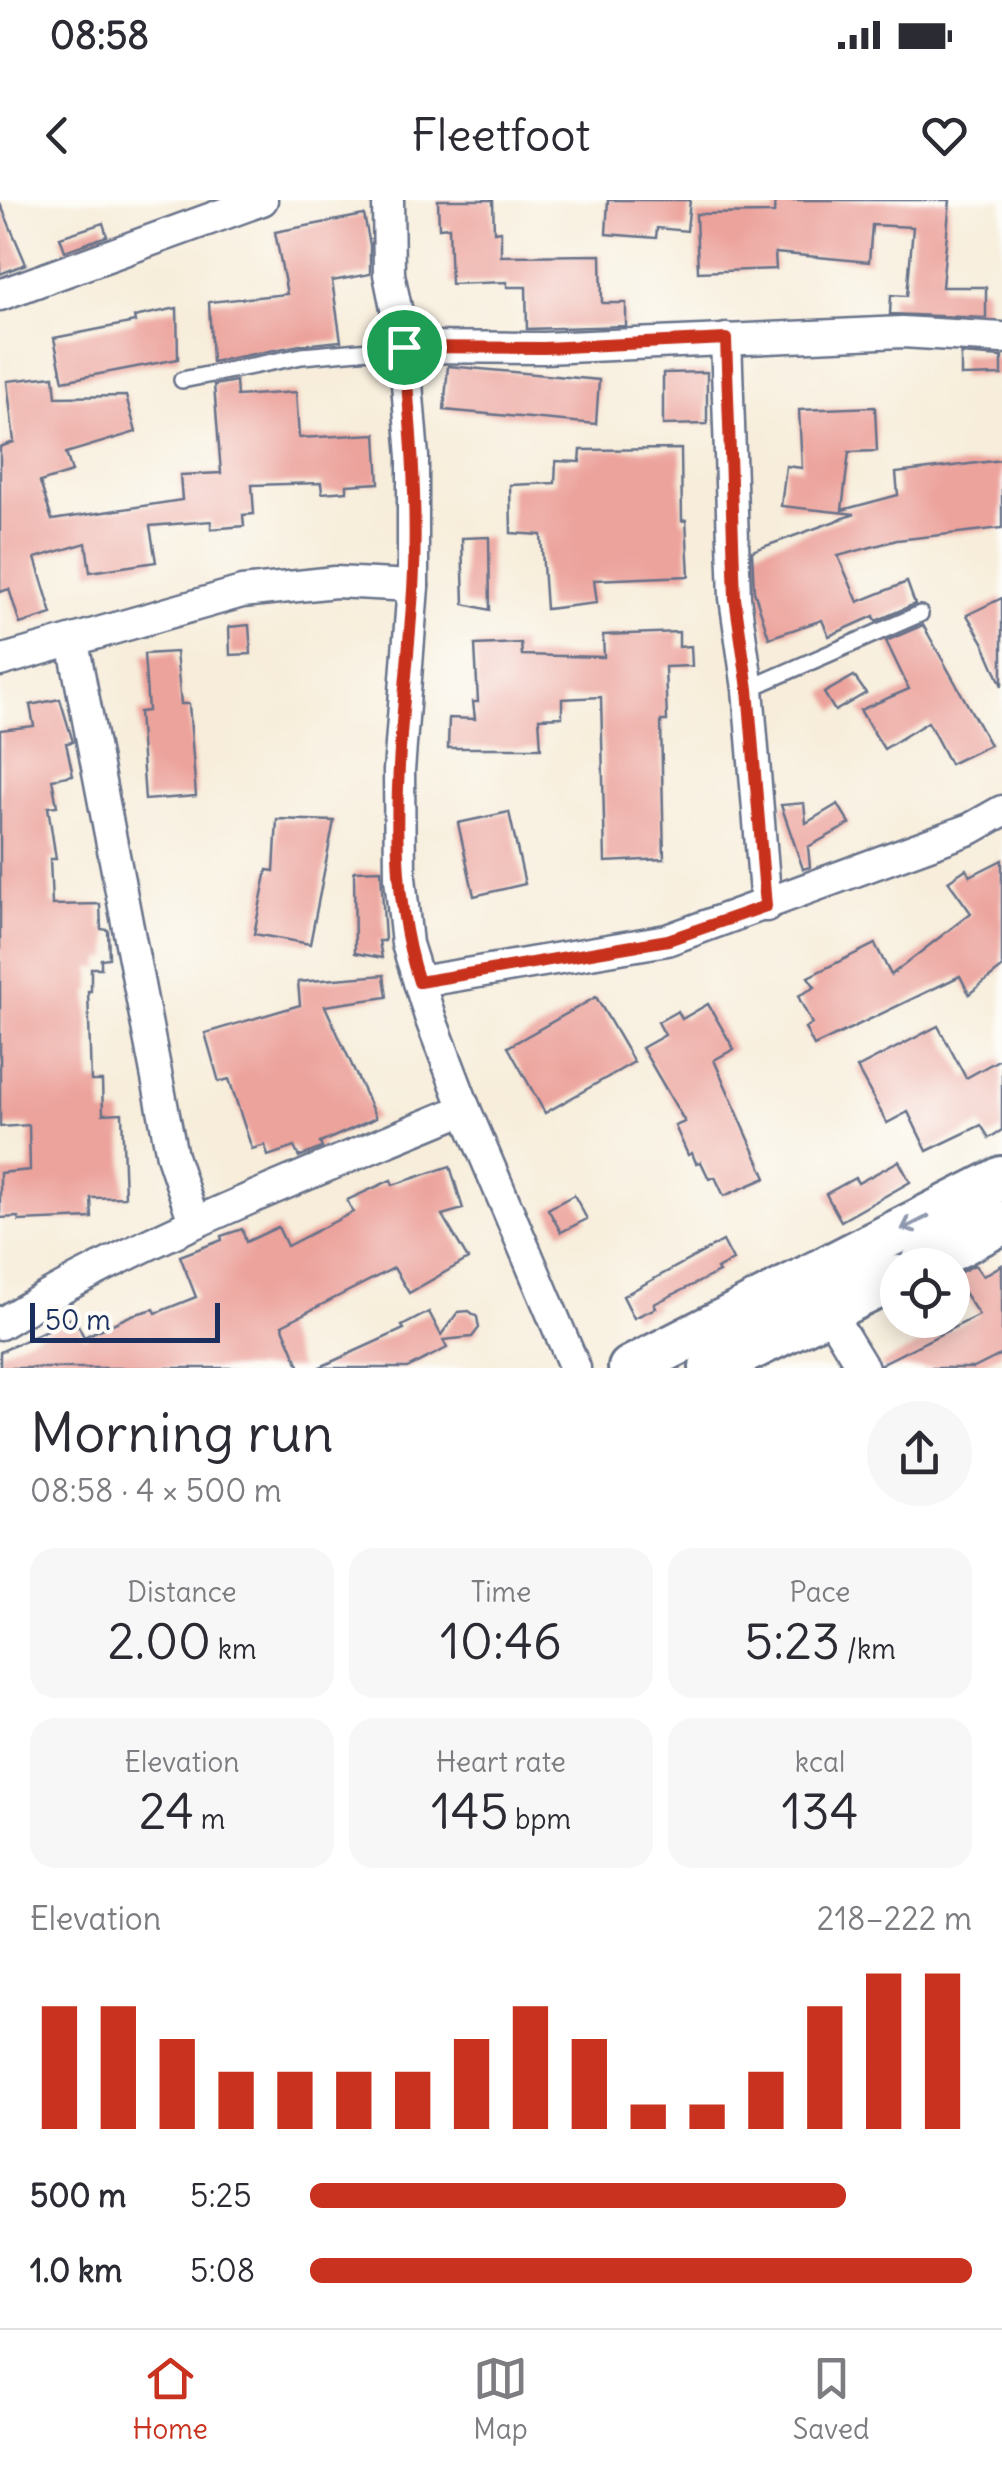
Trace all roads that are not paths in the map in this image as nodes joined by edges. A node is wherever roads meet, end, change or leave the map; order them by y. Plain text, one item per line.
1 (262, 200) edge
2 (388, 200) edge
3 (0, 295) edge
4 (1002, 338) edge
5 (726, 339) junction
6 (404, 347) junction
7 (182, 380) dead end
8 (413, 586) junction
9 (920, 614) dead end
10 (74, 642) junction
11 (0, 660) edge
12 (748, 689) junction
13 (1002, 812) edge
14 (766, 906) junction
15 (419, 982) junction
16 (466, 1109) junction
17 (1002, 1178) edge
18 (194, 1222) junction
19 (1002, 1223) edge
20 (954, 1248) edge
21 (880, 1286) edge
22 (829, 1312) junction
23 (0, 1324) edge
24 (853, 1364) edge
25 (575, 1368) edge
26 (630, 1368) edge
27 (710, 1368) edge

1 - 3 street
2 - 6 street
4 - 5 street
5 - 6 street
5 - 12 street
6 - 7 lane
6 - 8 street
8 - 10 street
8 - 15 street
9 - 12 lane
10 - 11 street
10 - 18 street
12 - 14 street
13 - 14 street
14 - 15 street
15 - 16 street
16 - 18 street
16 - 25 street
17 -> 26 street
18 - 23 street
19 - 20 street
21 - 22 street
22 - 24 street
22 - 27 street

